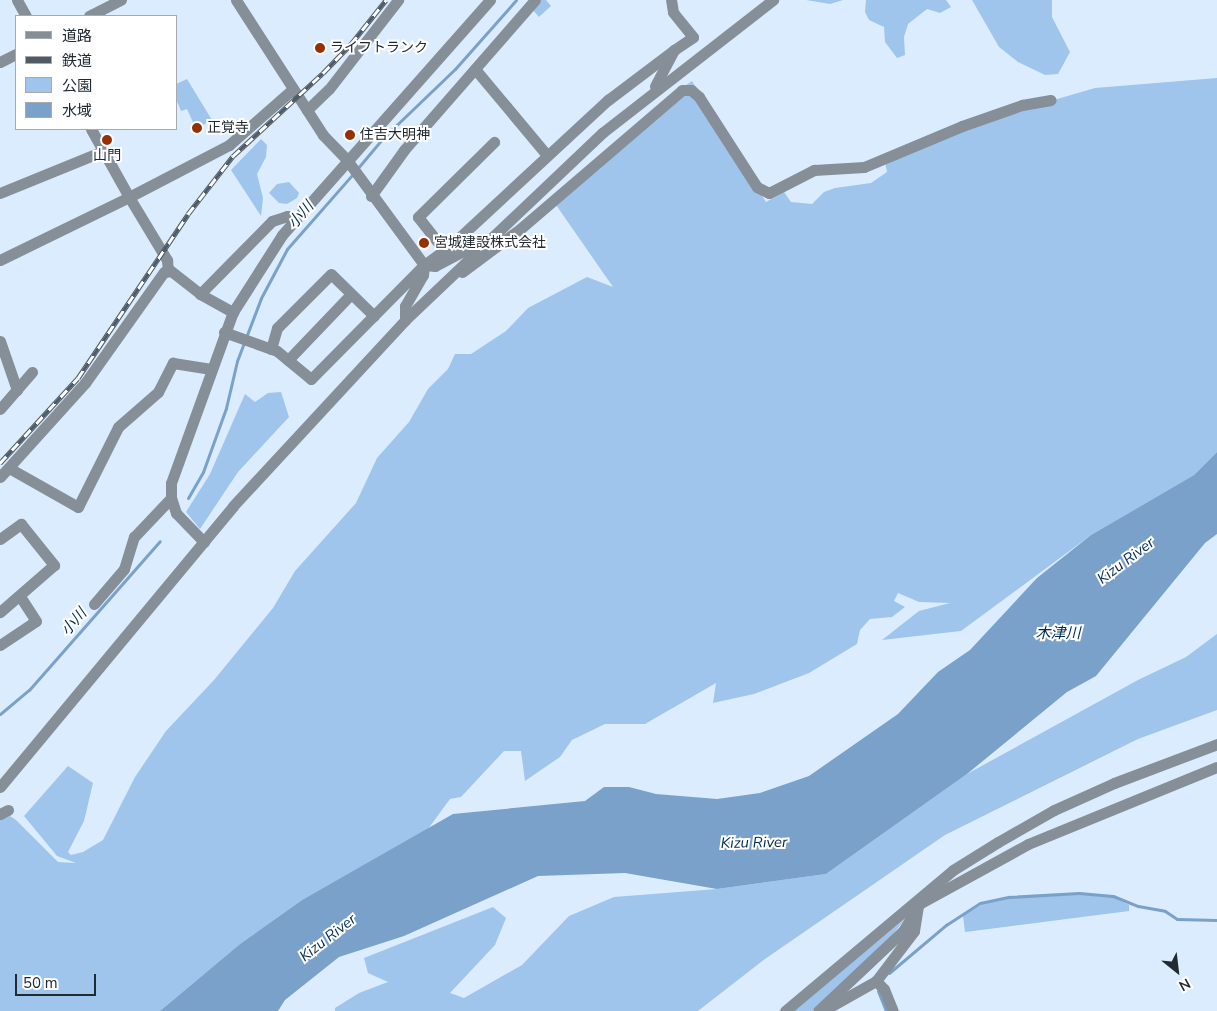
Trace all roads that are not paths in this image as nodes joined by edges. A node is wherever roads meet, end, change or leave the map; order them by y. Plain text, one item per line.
1 (17, 0) edge
2 (121, 0) edge
3 (236, 0) edge
4 (490, 0) edge
5 (535, 0) edge
6 (671, 0) edge
7 (773, 0) edge
8 (393, 2) edge
9 (25, 15) edge
10 (91, 15) edge
11 (674, 50) junction
12 (15, 54) edge
13 (0, 62) edge
14 (475, 69) junction
15 (292, 89) junction
16 (652, 92) junction
17 (1050, 100) dead end
18 (307, 110) junction
19 (92, 130) edge
20 (494, 142) dead end
21 (103, 151) junction
22 (546, 154) junction
23 (348, 164) junction
24 (369, 192) junction
25 (0, 193) edge
26 (129, 197) junction
27 (294, 222) junction
28 (480, 246) junction
29 (444, 250) junction
30 (0, 260) edge
31 (424, 265) junction
32 (168, 271) junction
33 (443, 283) junction
34 (200, 294) junction
35 (351, 294) junction
36 (233, 312) junction
37 (374, 316) junction
38 (405, 320) junction
39 (224, 332) junction
40 (0, 341) edge
41 (266, 347) junction
42 (288, 360) junction
43 (210, 369) junction
44 (32, 372) dead end
45 (18, 390) junction
46 (0, 409) edge
47 (9, 468) junction
48 (0, 477) edge
49 (171, 498) junction
50 (0, 539) edge
51 (204, 542) junction
52 (20, 596) junction
53 (94, 604) dead end
54 (0, 612) edge
55 (0, 644) edge
56 (1217, 744) edge
57 (1217, 767) edge
58 (0, 787) edge
59 (917, 902) junction
60 (876, 981) junction
61 (785, 1011) edge
62 (818, 1011) edge
63 (822, 1011) edge
64 (893, 1011) edge

1 - 9 street
2 - 10 street
3 - 15 street
4 - 23 street
5 - 14 street
6 - 11 street
7 - 16 street
8 - 18 street
11 - 16 street
11 - 22 street
12 - 13 street
14 - 22 street
14 - 24 street
15 - 18 street
15 - 26 street
16 - 28 street
17 - 33 street
18 - 23 street
19 - 21 street
20 - 29 street
21 - 25 street
21 - 26 street
22 - 29 street
23 - 24 street
23 - 27 street
24 - 31 street
26 - 30 street
26 - 32 street
27 - 34 street
27 - 36 street
28 - 31 street
28 - 33 street
29 - 31 street
31 - 37 street
31 - 38 street
32 - 34 street
32 - 47 street
33 - 38 street
34 - 36 street
35 - 37 street
35 - 41 street
35 - 42 street
36 - 39 street
37 - 42 street
38 - 51 street
39 - 41 street
39 - 43 street
40 - 45 street
41 - 42 street
43 - 47 street
43 - 49 street
44 - 45 street
45 - 46 street
47 - 48 street
49 - 51 street
49 - 53 street
50 - 52 street
51 - 58 street
52 - 54 street
52 - 55 street
56 - 59 street
57 - 59 street
59 - 60 street
59 - 61 street
59 - 62 street
60 - 63 street
60 - 64 street

